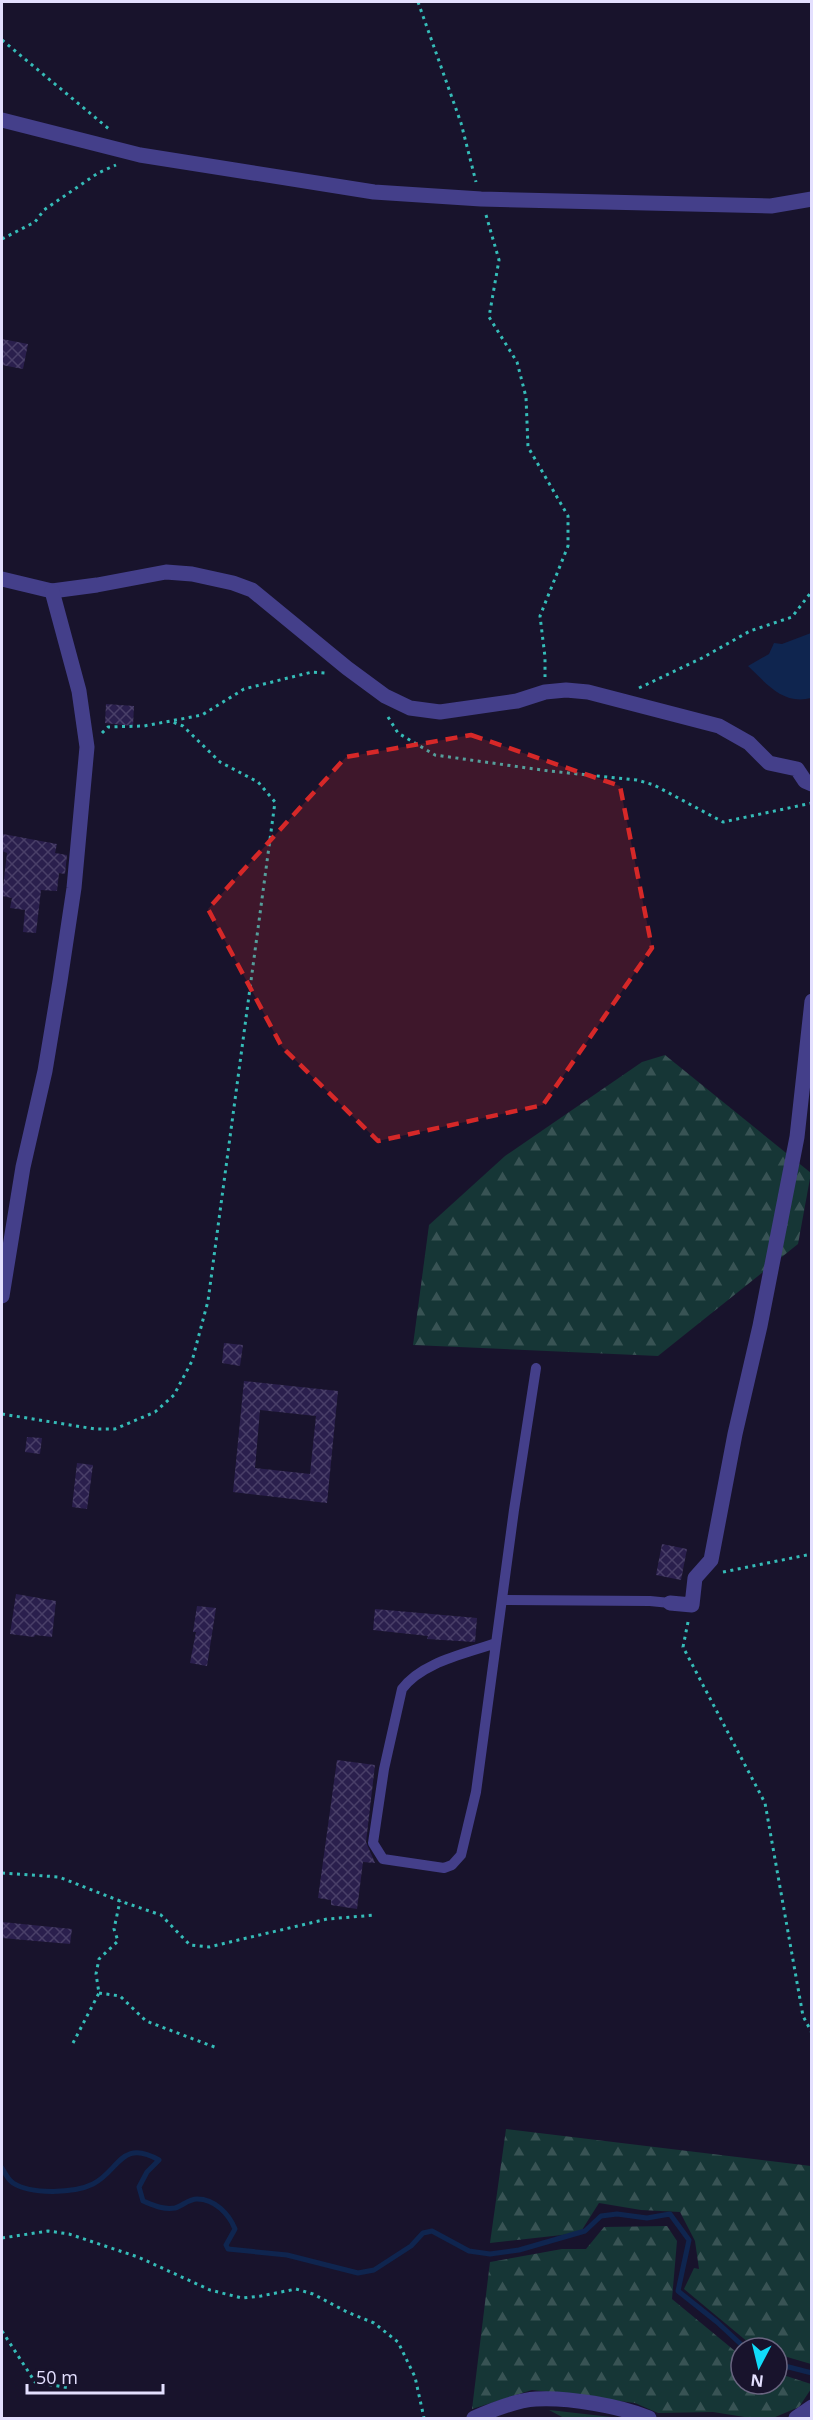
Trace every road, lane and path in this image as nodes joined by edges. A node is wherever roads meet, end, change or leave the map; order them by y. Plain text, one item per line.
1 (418, 2) edge
2 (2, 40) edge
3 (2, 120) edge
4 (113, 133) dead end
5 (140, 155) junction
6 (481, 199) junction
7 (812, 199) edge
8 (2, 239) edge
9 (2, 579) edge
10 (52, 591) junction
11 (812, 591) edge
12 (355, 674) junction
13 (545, 692) junction
14 (616, 699) junction
15 (388, 716) dead end
16 (170, 721) junction
17 (87, 747) junction
18 (812, 784) edge
19 (812, 804) edge
20 (812, 1000) edge
21 (2, 1296) edge
22 (536, 1368) dead end
23 (2, 1414) edge
24 (812, 1554) edge
25 (695, 1578) junction
26 (502, 1600) junction
27 (670, 1603) joint
28 (692, 1605) junction
29 (496, 1643) junction
30 (2, 1873) edge
31 (120, 1901) junction
32 (375, 1915) dead end
33 (99, 1994) junction
34 (812, 2033) edge
35 (73, 2043) dead end
36 (216, 2048) dead end
37 (2, 2238) edge
38 (2, 2331) edge
39 (70, 2388) dead end
40 (812, 2407) edge
41 (424, 2418) edge
42 (474, 2418) edge
43 (649, 2418) edge
44 (796, 2418) edge

1 - 6 path
2 - 4 path
3 - 5 street
5 - 6 street
5 - 8 path
6 - 7 street
6 - 13 path
9 - 10 street
10 - 12 street
10 - 17 street
11 - 14 path
12 - 13 street
12 - 16 path
13 - 14 street
14 - 18 street
15 - 19 path
16 - 17 path
16 - 23 path
17 - 21 street
20 - 25 street
22 - 26 lane
24 - 25 path
25 - 28 street
26 - 27 lane
26 - 29 lane
27 - 28 street
28 - 34 path
29 - 29 lane
30 - 31 path
31 - 32 path
31 - 33 path
33 - 35 path
33 - 36 path
37 - 41 path
38 - 39 path
40 - 44 street
42 - 43 street

